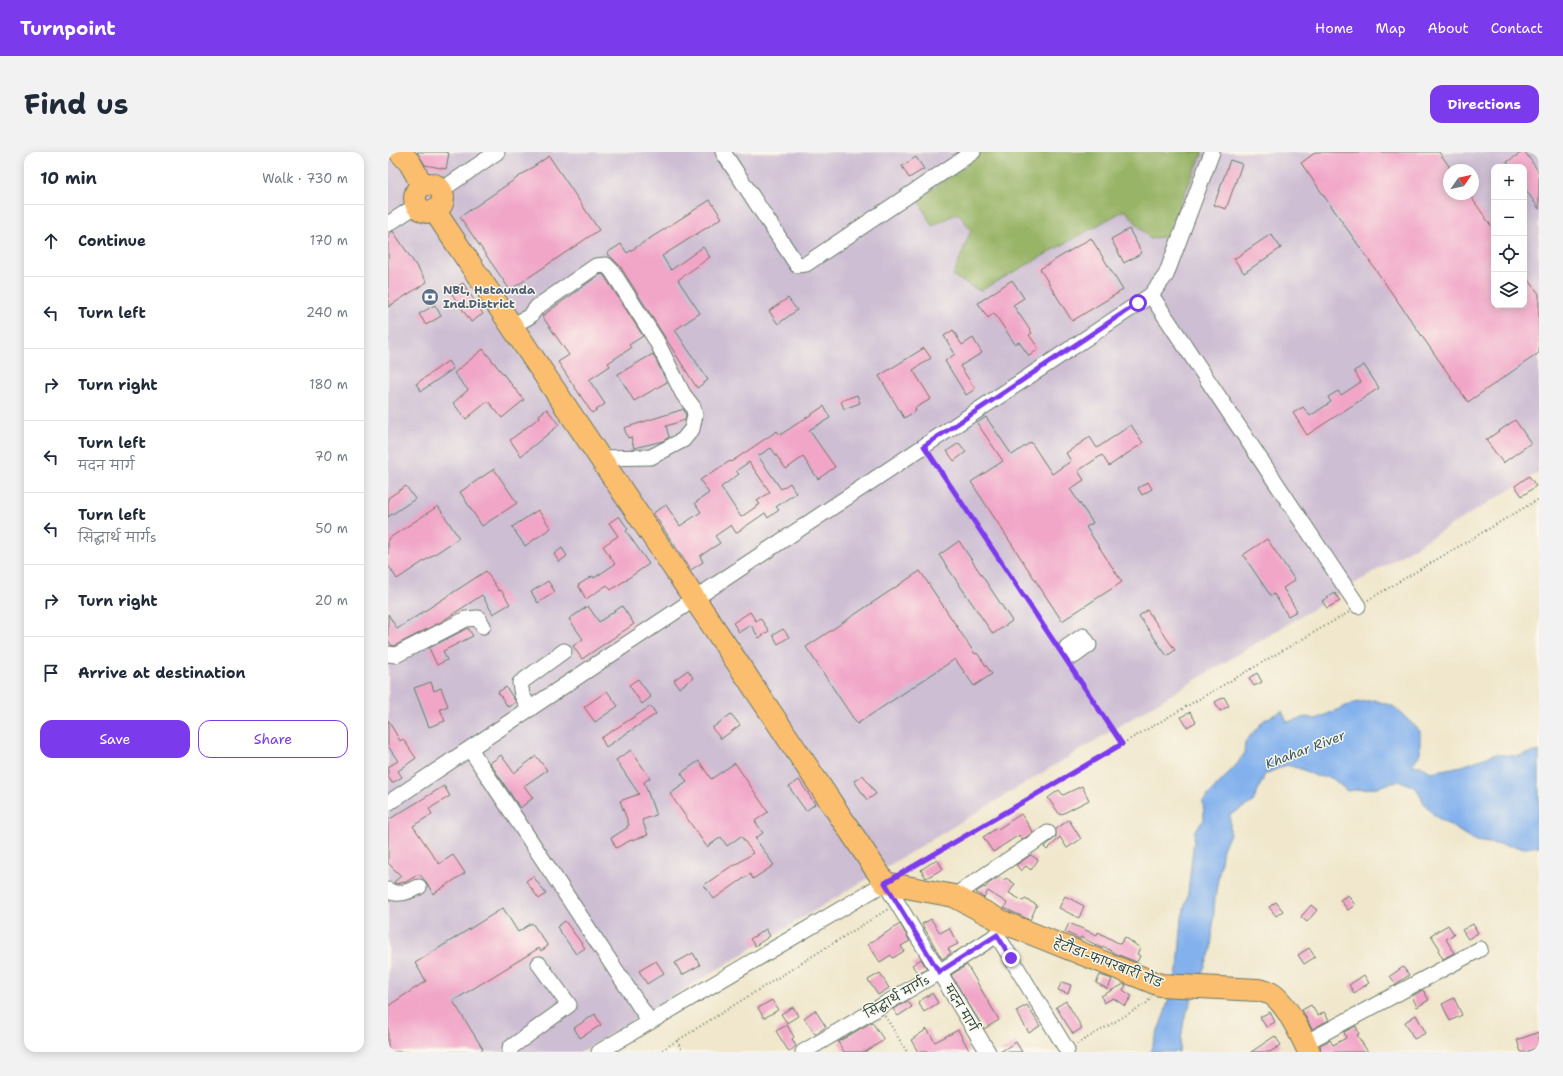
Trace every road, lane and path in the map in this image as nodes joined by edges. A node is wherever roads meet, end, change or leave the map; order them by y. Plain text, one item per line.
1 (400, 152) edge
2 (497, 152) edge
3 (723, 152) edge
4 (973, 152) edge
5 (1212, 152) edge
6 (428, 198) junction
7 (388, 224) edge
8 (1151, 294) junction
9 (512, 326) junction
10 (924, 446) junction
11 (600, 458) junction
12 (1539, 499) edge
13 (695, 599) junction
14 (1358, 606) junction
15 (483, 626) dead end
16 (1056, 644) dead end
17 (564, 652) dead end
18 (388, 654) edge
19 (1069, 664) dead end
20 (530, 709) junction
21 (1122, 744) junction
22 (470, 748) junction
23 (388, 803) edge
24 (1048, 832) dead end
25 (904, 871) dead end
26 (885, 883) junction
27 (419, 887) dead end
28 (388, 890) edge
29 (954, 896) junction
30 (897, 903) junction
31 (1001, 929) junction
32 (1480, 949) dead end
33 (539, 964) dead end
34 (939, 972) junction
35 (1160, 985) junction
36 (880, 1007) junction
37 (650, 1022) junction
38 (677, 1041) junction
39 (1307, 1047) edge
40 (1067, 1050) joint
41 (507, 1051) edge
42 (599, 1052) edge
43 (659, 1052) edge
44 (683, 1052) edge
45 (803, 1052) edge
46 (907, 1052) edge
47 (988, 1052) edge

1 - 6 highway
2 - 6 street
3 - 4 street
5 - 8 street
6 - 7 street
6 - 9 highway
8 - 10 street
8 - 14 street
9 - 11 highway
9 - 11 street
10 - 13 street
10 - 16 path
11 - 13 highway
12 - 14 path
13 - 20 street
13 - 26 highway
14 - 21 path
15 - 18 street
17 - 20 street
19 - 21 path
20 - 22 street
21 - 25 path
22 - 23 street
22 - 37 street
24 - 29 street
26 - 29 highway, हेटौडा-फापरबारी रोड
26 - 30 street, मदन मार्ग
26 - 37 street
27 - 28 street
29 - 31 highway, हेटौडा-फापरबारी रोड
30 - 34 street, मदन मार्ग
30 - 38 path
31 - 34 street, सिद्धार्थ मार्गs
31 - 35 highway, हेटौडा-फापरबारी रोड
31 - 40 street
32 - 39 street
33 - 41 street
34 - 36 street, सिद्धार्थ मार्गs
34 - 47 street, मदन मार्ग
35 - 39 highway, हेटौडा-फापरबारी रोड
35 - 40 path
36 - 45 street, सिद्धार्थ मार्गs
36 - 46 path
37 - 42 street
38 - 43 path
38 - 44 path

